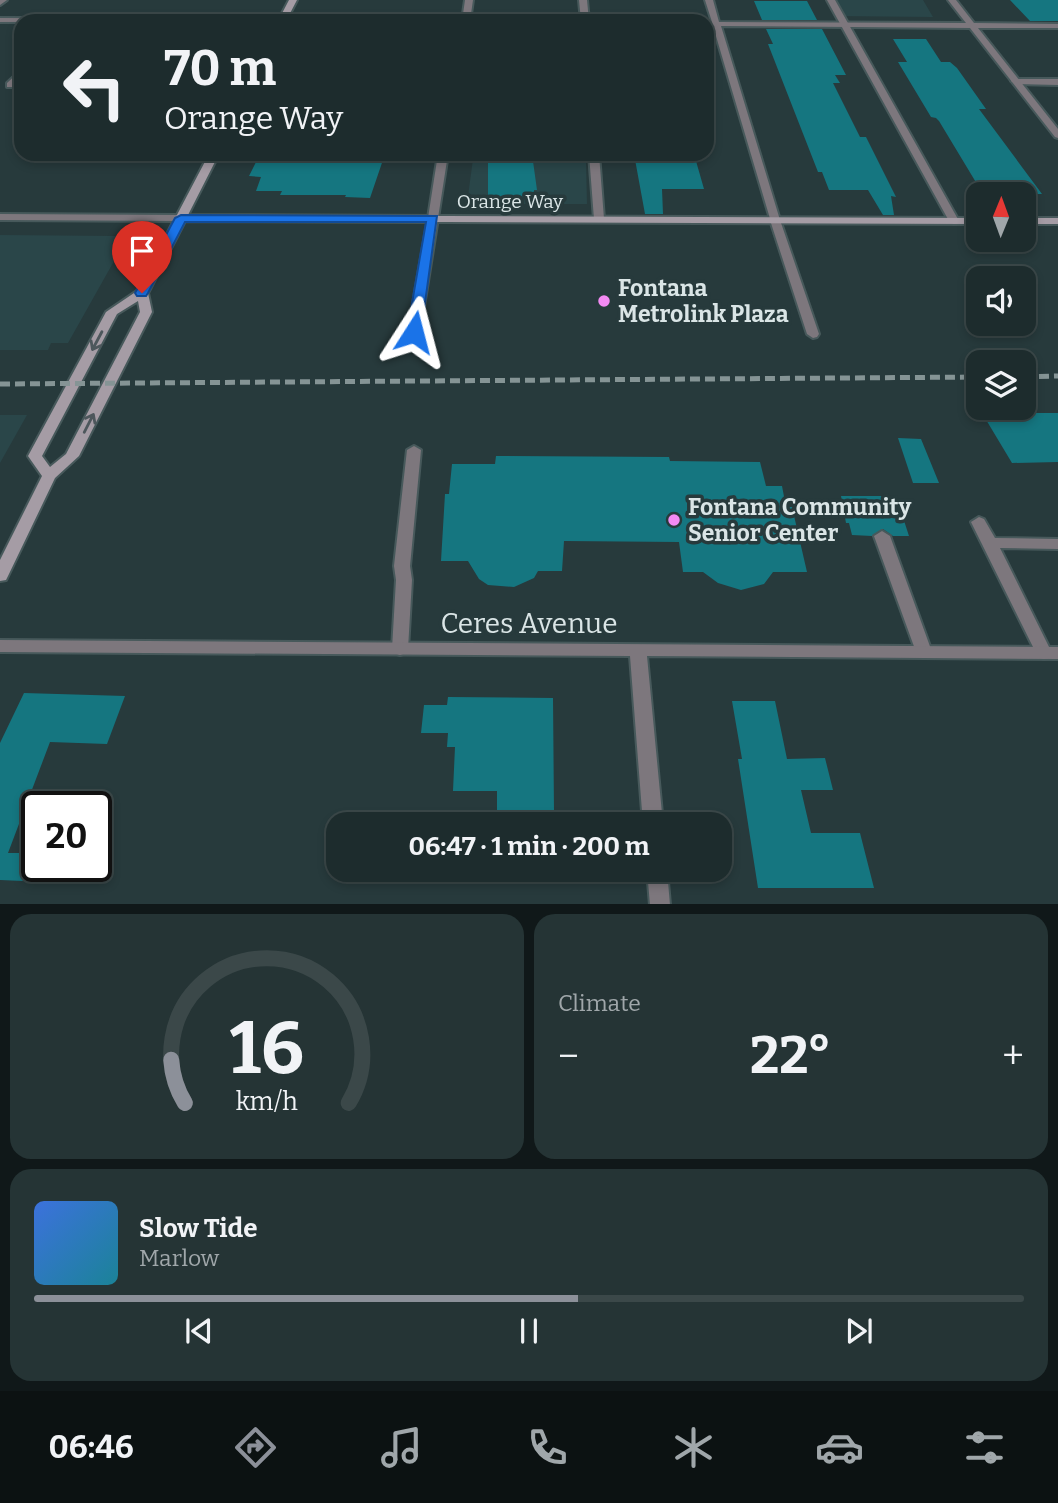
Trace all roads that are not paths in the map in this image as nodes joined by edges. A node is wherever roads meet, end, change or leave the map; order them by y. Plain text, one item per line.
1 (831, 0) edge
2 (952, 0) edge
3 (714, 24) edge
4 (846, 25) junction
5 (971, 25) junction
6 (1058, 26) edge
7 (714, 33) edge
8 (14, 81) edge
9 (1015, 81) junction
10 (1058, 82) edge
11 (10, 85) dead end
12 (1058, 135) edge
13 (210, 161) edge
14 (442, 161) edge
15 (595, 161) edge
16 (0, 217) edge
17 (181, 218) junction
18 (433, 218) junction
19 (599, 219) junction
20 (775, 220) junction
21 (954, 221) junction
22 (966, 221) edge
23 (1036, 221) edge
24 (1058, 221) edge
25 (142, 293) junction
26 (414, 332) dead end
27 (813, 334) dead end
28 (414, 450) dead end
29 (49, 476) junction
30 (979, 522) dead end
31 (882, 536) dead end
32 (990, 543) junction
33 (1058, 544) edge
34 (0, 576) edge
35 (0, 646) edge
36 (400, 649) junction
37 (638, 650) junction
38 (924, 652) junction
39 (1051, 653) edge
40 (652, 812) edge
41 (658, 882) edge
42 (660, 904) edge

1 - 4 street
2 - 5 street
3 - 4 street
4 - 5 street
4 - 21 street
5 - 6 street
5 - 9 street
7 - 20 street
8 - 11 street
9 - 10 street
9 - 12 street
13 - 17 street
14 - 18 street
15 - 19 street
16 - 17 street, Orange Way
17 - 18 street, Orange Way
17 - 25 street
18 - 19 street, Orange Way
18 - 26 street
19 - 20 street, Orange Way
20 - 21 street, Orange Way
20 - 27 street
21 - 22 street, Orange Way
23 - 24 street
29 -> 25 street
25 -> 29 street
28 - 36 street
29 - 34 street
30 - 32 street
31 - 38 street
32 - 33 street
32 - 39 street
35 - 36 street, Ceres Avenue
36 - 37 street, Ceres Avenue
37 - 38 street, Ceres Avenue
37 - 40 street
38 - 39 street, Ceres Avenue
41 - 42 street

